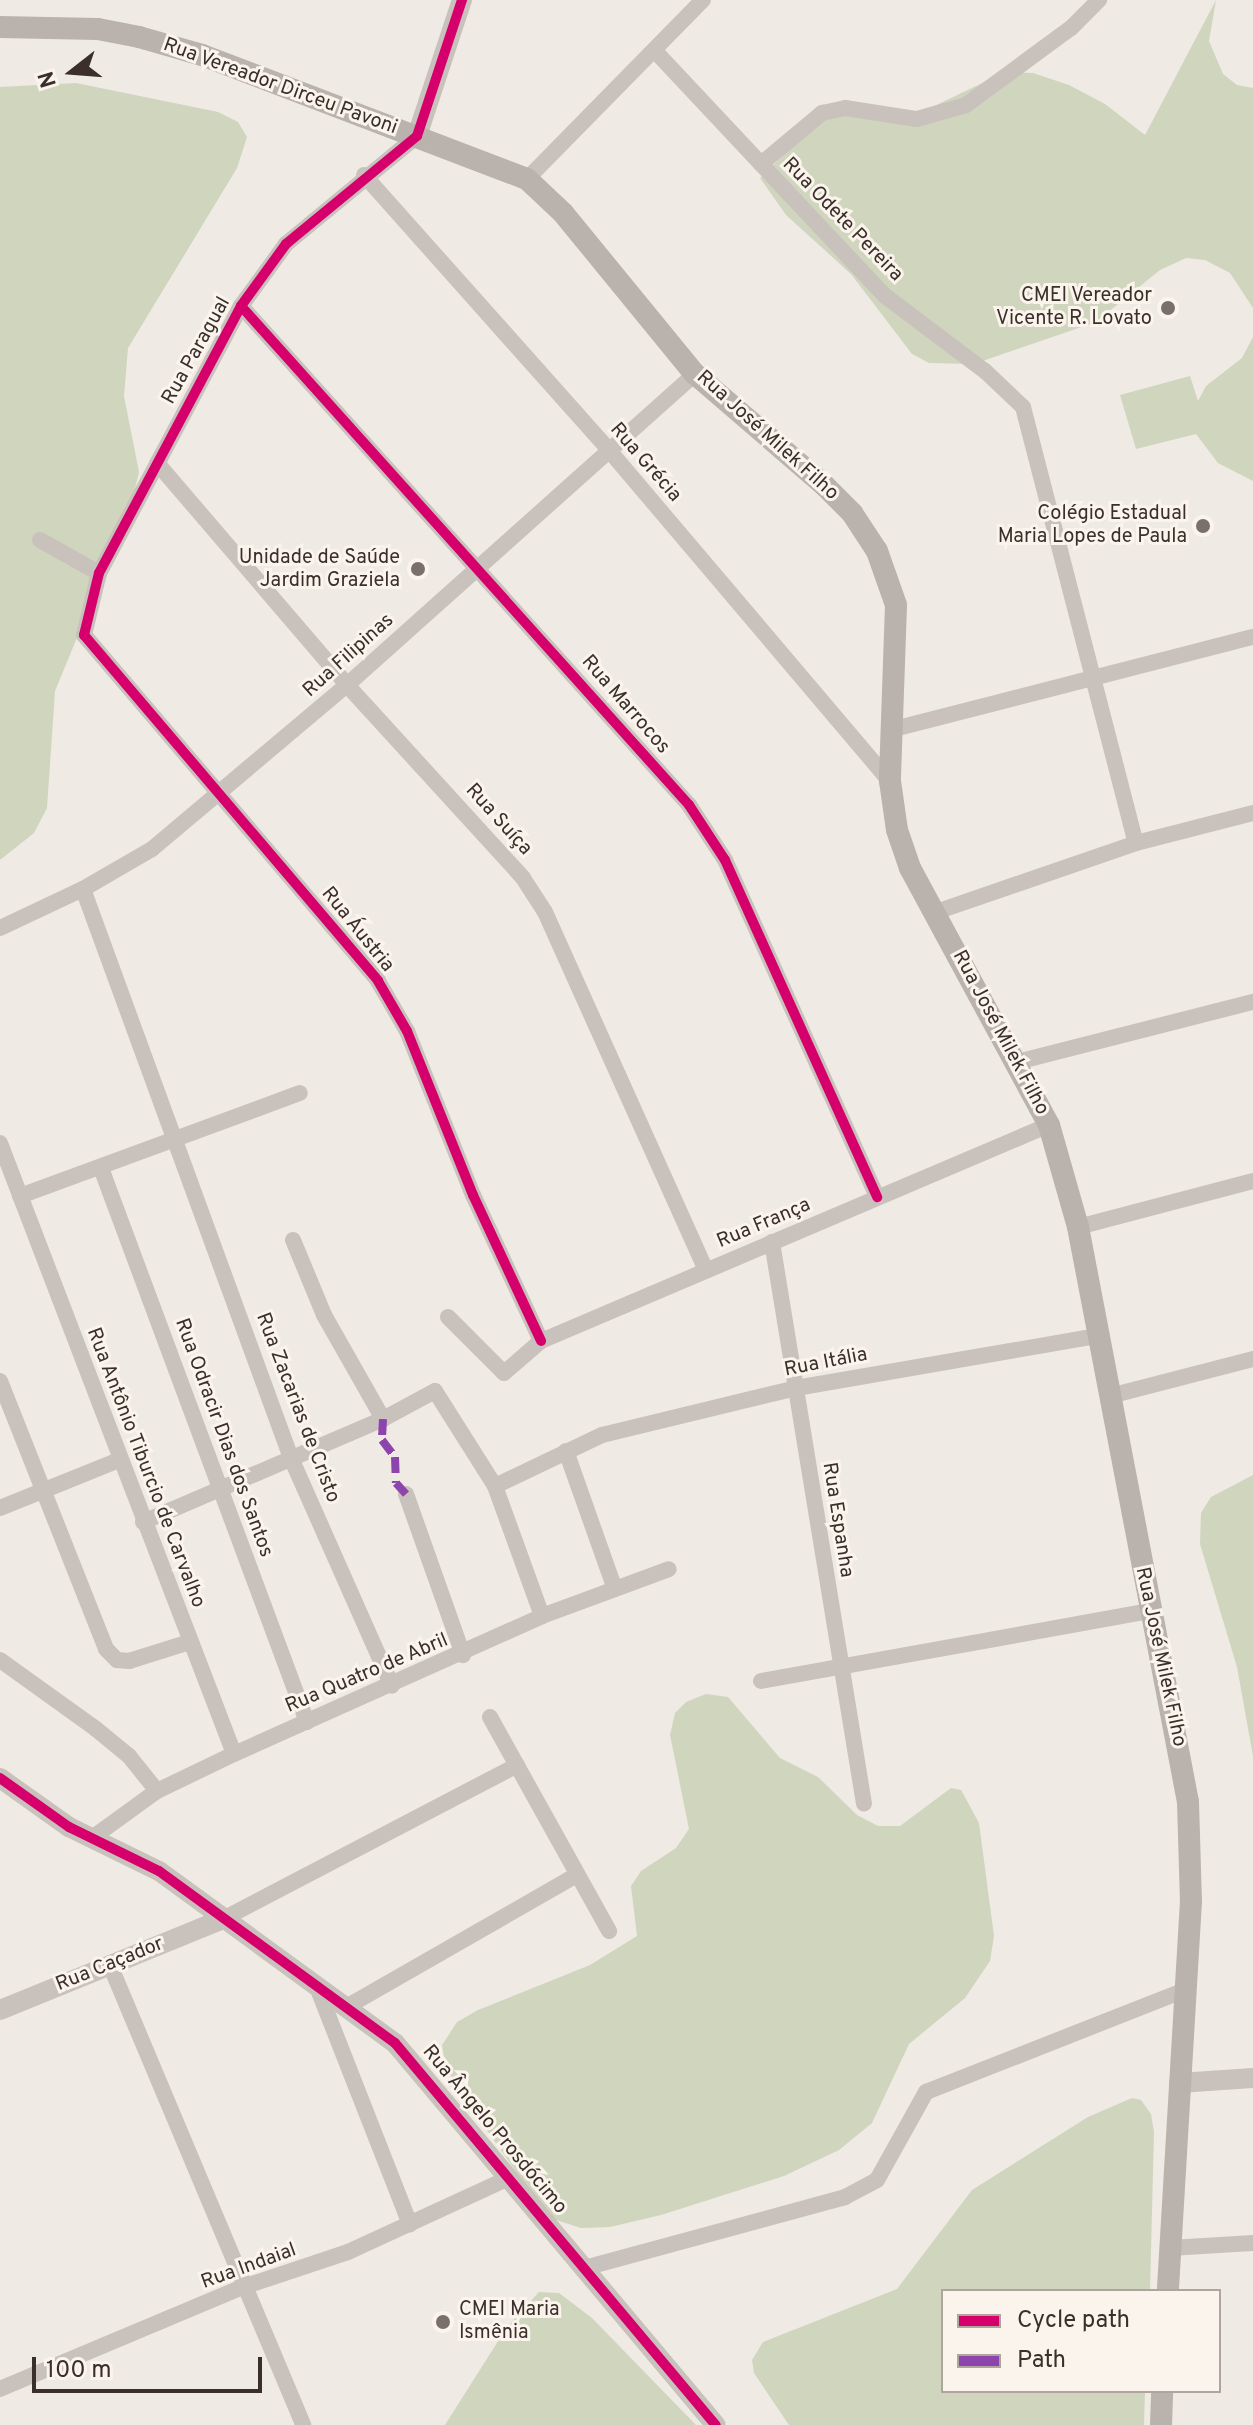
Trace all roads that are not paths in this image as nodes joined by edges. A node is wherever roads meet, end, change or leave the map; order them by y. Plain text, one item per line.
1 (462, 0) edge
2 (703, 0) edge
3 (1099, 0) edge
4 (0, 27) edge
5 (655, 51) junction
6 (417, 136) junction
7 (761, 164) junction
8 (364, 175) junction
9 (527, 179) junction
10 (241, 306) junction
11 (695, 374) junction
12 (608, 449) junction
13 (157, 463) junction
14 (40, 540) dead end
15 (477, 567) junction
16 (99, 573) junction
17 (84, 635) joint
18 (1253, 637) edge
19 (1094, 677) junction
20 (347, 685) junction
21 (894, 729) junction
22 (890, 781) junction
23 (220, 794) junction
24 (1253, 813) edge
25 (1136, 843) junction
26 (83, 889) junction
27 (936, 912) junction
28 (0, 928) edge
29 (1253, 1002) edge
30 (1017, 1062) junction
31 (300, 1093) dead end
32 (1049, 1125) junction
33 (175, 1141) junction
34 (0, 1143) edge
35 (101, 1168) junction
36 (1253, 1181) edge
37 (20, 1196) junction
38 (877, 1197) junction
39 (1078, 1227) junction
40 (293, 1240) dead end
41 (772, 1242) junction
42 (706, 1270) junction
43 (448, 1317) dead end
44 (1098, 1336) junction
45 (541, 1341) junction
46 (1253, 1359) edge
47 (0, 1381) edge
48 (796, 1388) junction
49 (1110, 1396) junction
50 (383, 1419) junction
51 (566, 1451) junction
52 (291, 1458) junction
53 (119, 1460) junction
54 (495, 1486) junction
55 (221, 1488) junction
56 (44, 1489) junction
57 (406, 1494) dead end
58 (0, 1508) edge
59 (143, 1522) junction
60 (669, 1569) dead end
61 (615, 1589) junction
62 (1149, 1611) junction
63 (542, 1616) junction
64 (190, 1642) junction
65 (463, 1655) junction
66 (0, 1660) edge
67 (840, 1665) junction
68 (761, 1681) dead end
69 (392, 1686) junction
70 (490, 1717) dead end
71 (307, 1722) junction
72 (234, 1754) junction
73 (517, 1765) junction
74 (0, 1778) edge
75 (157, 1791) junction
76 (864, 1804) dead end
77 (92, 1838) junction
78 (577, 1875) junction
79 (221, 1920) junction
80 (609, 1931) dead end
81 (110, 1965) junction
82 (317, 1987) junction
83 (1183, 1991) junction
84 (348, 2006) junction
85 (1, 2008) edge
86 (1253, 2078) edge
87 (1179, 2083) junction
88 (509, 2178) junction
89 (410, 2224) junction
90 (1253, 2243) edge
91 (1170, 2248) junction
92 (588, 2267) junction
93 (243, 2287) junction
94 (1168, 2289) edge
95 (1, 2385) edge
96 (1162, 2393) edge
97 (303, 2425) edge
98 (716, 2425) edge
99 (1161, 2425) edge

1 - 6 street
2 - 5 street
3 - 7 street
4 - 6 main road, Rua Vereador Dirceu Pavoni
5 - 7 street, Rua Odete Pereira
5 - 9 street
6 - 8 street, Rua Paragual
6 - 9 main road, Rua José Milek Filho
7 - 19 street, Rua Odete Pereira
8 - 10 street, Rua Paragual
8 - 12 street, Rua Grécia
9 - 11 main road, Rua José Milek Filho
10 - 13 street, Rua Paragual
10 - 15 street, Rua Marrocos
11 - 12 street, Rua Filipinas
11 - 21 main road, Rua José Milek Filho
12 - 15 street, Rua Filipinas
12 - 22 street, Rua Grécia
13 - 16 street, Rua Paragual
13 - 20 street, Rua Suíça
14 - 16 street
15 - 20 street, Rua Filipinas
15 - 38 street, Rua Marrocos
16 - 17 street, Rua Paragual
17 - 23 street, Rua Áustria
18 - 19 street
19 - 21 street
19 - 25 street, Rua Odete Pereira
20 - 23 street, Rua Filipinas
20 - 42 street, Rua Suíça
21 - 22 main road, Rua José Milek Filho
22 - 27 main road, Rua José Milek Filho
23 - 26 street, Rua Filipinas
23 - 45 street, Rua Áustria
24 - 25 street
25 - 27 street
26 - 28 street, Rua Filipinas
26 - 33 street, Rua Zacarias de Cristo
27 - 30 main road, Rua José Milek Filho
29 - 30 street
30 - 32 main road, Rua José Milek Filho
31 - 33 street
32 - 38 street, Rua França
32 - 39 main road, Rua José Milek Filho
33 - 35 street
33 - 52 street, Rua Zacarias de Cristo
34 - 37 street, Rua Antônio Tiburcio de Carvalho
35 - 37 street
35 - 55 street, Rua Odracir Dias dos Santos
36 - 39 street
37 - 53 street, Rua Antônio Tiburcio de Carvalho
38 - 41 street, Rua França
39 - 44 main road, Rua José Milek Filho
40 - 50 street
41 - 42 street, Rua França
41 - 48 street, Rua Espanha
42 - 45 street, Rua França
43 - 45 street, Rua França
44 - 48 street, Rua Itália
44 - 49 main road, Rua José Milek Filho
46 - 49 street
47 - 56 street
48 - 51 street, Rua Itália
48 - 67 street, Rua Espanha
49 - 62 main road, Rua José Milek Filho
50 - 52 street
50 - 54 street
51 - 54 street, Rua Itália
51 - 61 street
52 - 55 street
52 - 69 street, Rua Zacarias de Cristo
53 - 56 street
53 - 59 street, Rua Antônio Tiburcio de Carvalho
54 - 63 street
55 - 59 street
55 - 71 street, Rua Odracir Dias dos Santos
56 - 58 street
56 - 64 street
57 - 65 street
59 - 64 street, Rua Antônio Tiburcio de Carvalho
60 - 61 street, Rua Quatro de Abril
61 - 63 street, Rua Quatro de Abril
62 - 67 street
62 - 83 main road, Rua José Milek Filho
63 - 65 street, Rua Quatro de Abril
64 - 72 street, Rua Antônio Tiburcio de Carvalho
65 - 69 street, Rua Quatro de Abril
66 - 75 street
67 - 68 street
67 - 76 street, Rua Espanha
69 - 71 street, Rua Quatro de Abril
70 - 73 street
71 - 72 street, Rua Quatro de Abril
72 - 75 street, Rua Quatro de Abril
73 - 78 street
73 - 79 street
74 - 77 street, Rua Ângelo Prosdócimo
75 - 77 street, Rua Quatro de Abril
77 - 79 street, Rua Ângelo Prosdócimo
78 - 80 street
78 - 84 street
79 - 81 street, Rua Caçador
79 - 82 street, Rua Ângelo Prosdócimo
81 - 85 street, Rua Caçador
81 - 93 street
82 - 84 street, Rua Ângelo Prosdócimo
82 - 89 street
83 - 87 main road, Rua José Milek Filho
83 - 92 street
84 - 88 street, Rua Ângelo Prosdócimo
86 - 87 street
87 - 91 main road, Rua José Milek Filho
88 - 89 street, Rua Indaial
88 - 92 street, Rua Ângelo Prosdócimo
89 - 93 street, Rua Indaial
90 - 91 street
91 - 94 main road, Rua José Milek Filho
92 - 98 street, Rua Ângelo Prosdócimo
93 - 95 street, Rua Indaial
93 - 97 street
96 - 99 main road

